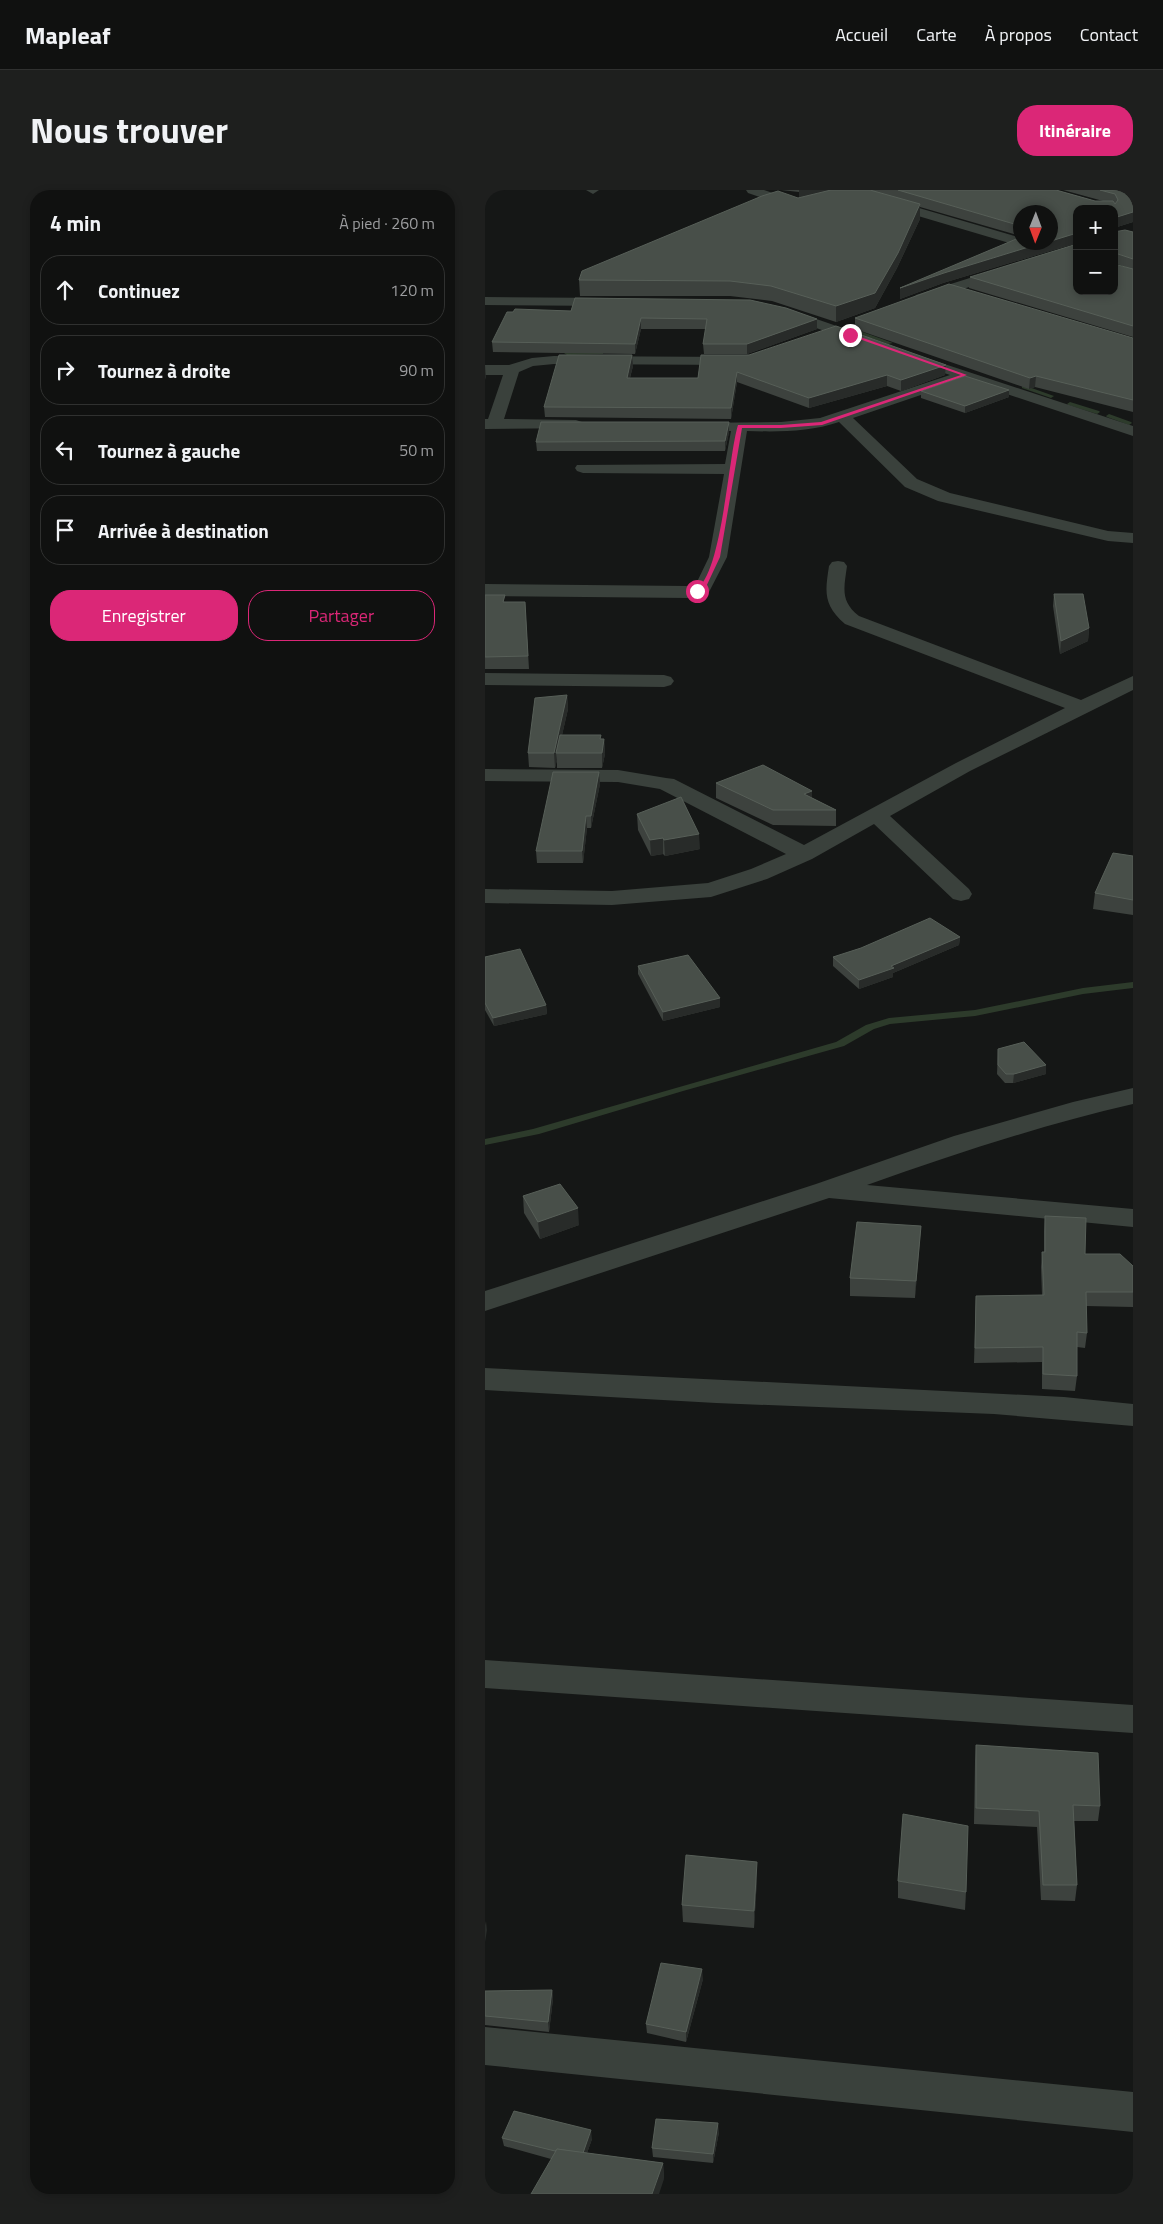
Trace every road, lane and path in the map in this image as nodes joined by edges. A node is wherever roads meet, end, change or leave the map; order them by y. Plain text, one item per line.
1 (752, 190) edge
2 (860, 192) edge
3 (1013, 239) edge
4 (1073, 249) edge
5 (1050, 250) edge
6 (1060, 253) junction
7 (1073, 257) edge
8 (949, 288) junction
9 (977, 296) edge
10 (485, 301) edge
11 (622, 302) edge
12 (912, 302) edge
13 (770, 308) edge
14 (852, 324) edge
15 (836, 329) junction
16 (810, 338) edge
17 (881, 346) edge
18 (899, 353) edge
19 (754, 359) edge
20 (485, 370) edge
21 (512, 370) junction
22 (965, 375) junction
23 (843, 417) junction
24 (490, 424) edge
25 (593, 425) edge
26 (681, 426) edge
27 (740, 426) junction
28 (1133, 431) edge
29 (583, 468) dead end
30 (733, 469) junction
31 (1133, 538) edge
32 (838, 566) dead end
33 (485, 590) edge
34 (485, 679) edge
35 (664, 681) dead end
36 (1133, 682) edge
37 (1081, 707) junction
38 (485, 775) edge
39 (876, 814) junction
40 (803, 854) junction
41 (961, 894) dead end
42 (485, 896) edge
43 (1133, 1096) edge
44 (826, 1190) junction
45 (1133, 1218) edge
46 (485, 1301) edge
47 (485, 1379) edge
48 (1133, 1415) edge
49 (485, 1674) edge
50 (1133, 1719) edge
51 (485, 2046) edge
52 (1133, 2112) edge

1 - 2 street
2 - 3 street
4 - 6 street
5 - 6 street
6 - 7 street
6 - 8 street
8 - 9 street
8 - 12 street
10 - 11 street
13 - 15 street
14 - 15 street
15 - 16 street
15 - 17 street
18 - 22 street
19 - 21 street
20 - 21 street
21 - 24 street
22 - 23 street
22 - 28 street
23 - 27 street
23 - 31 street
24 - 25 street
26 - 27 street
27 - 30 street
29 - 30 street
30 - 33 street
32 - 37 street
34 - 35 street
36 - 37 street
37 - 39 street
38 - 40 street
39 - 40 street
39 - 41 street
40 - 42 street
43 - 44 street
44 - 45 street
44 - 46 street
47 - 48 street
49 - 50 street
51 - 52 street

